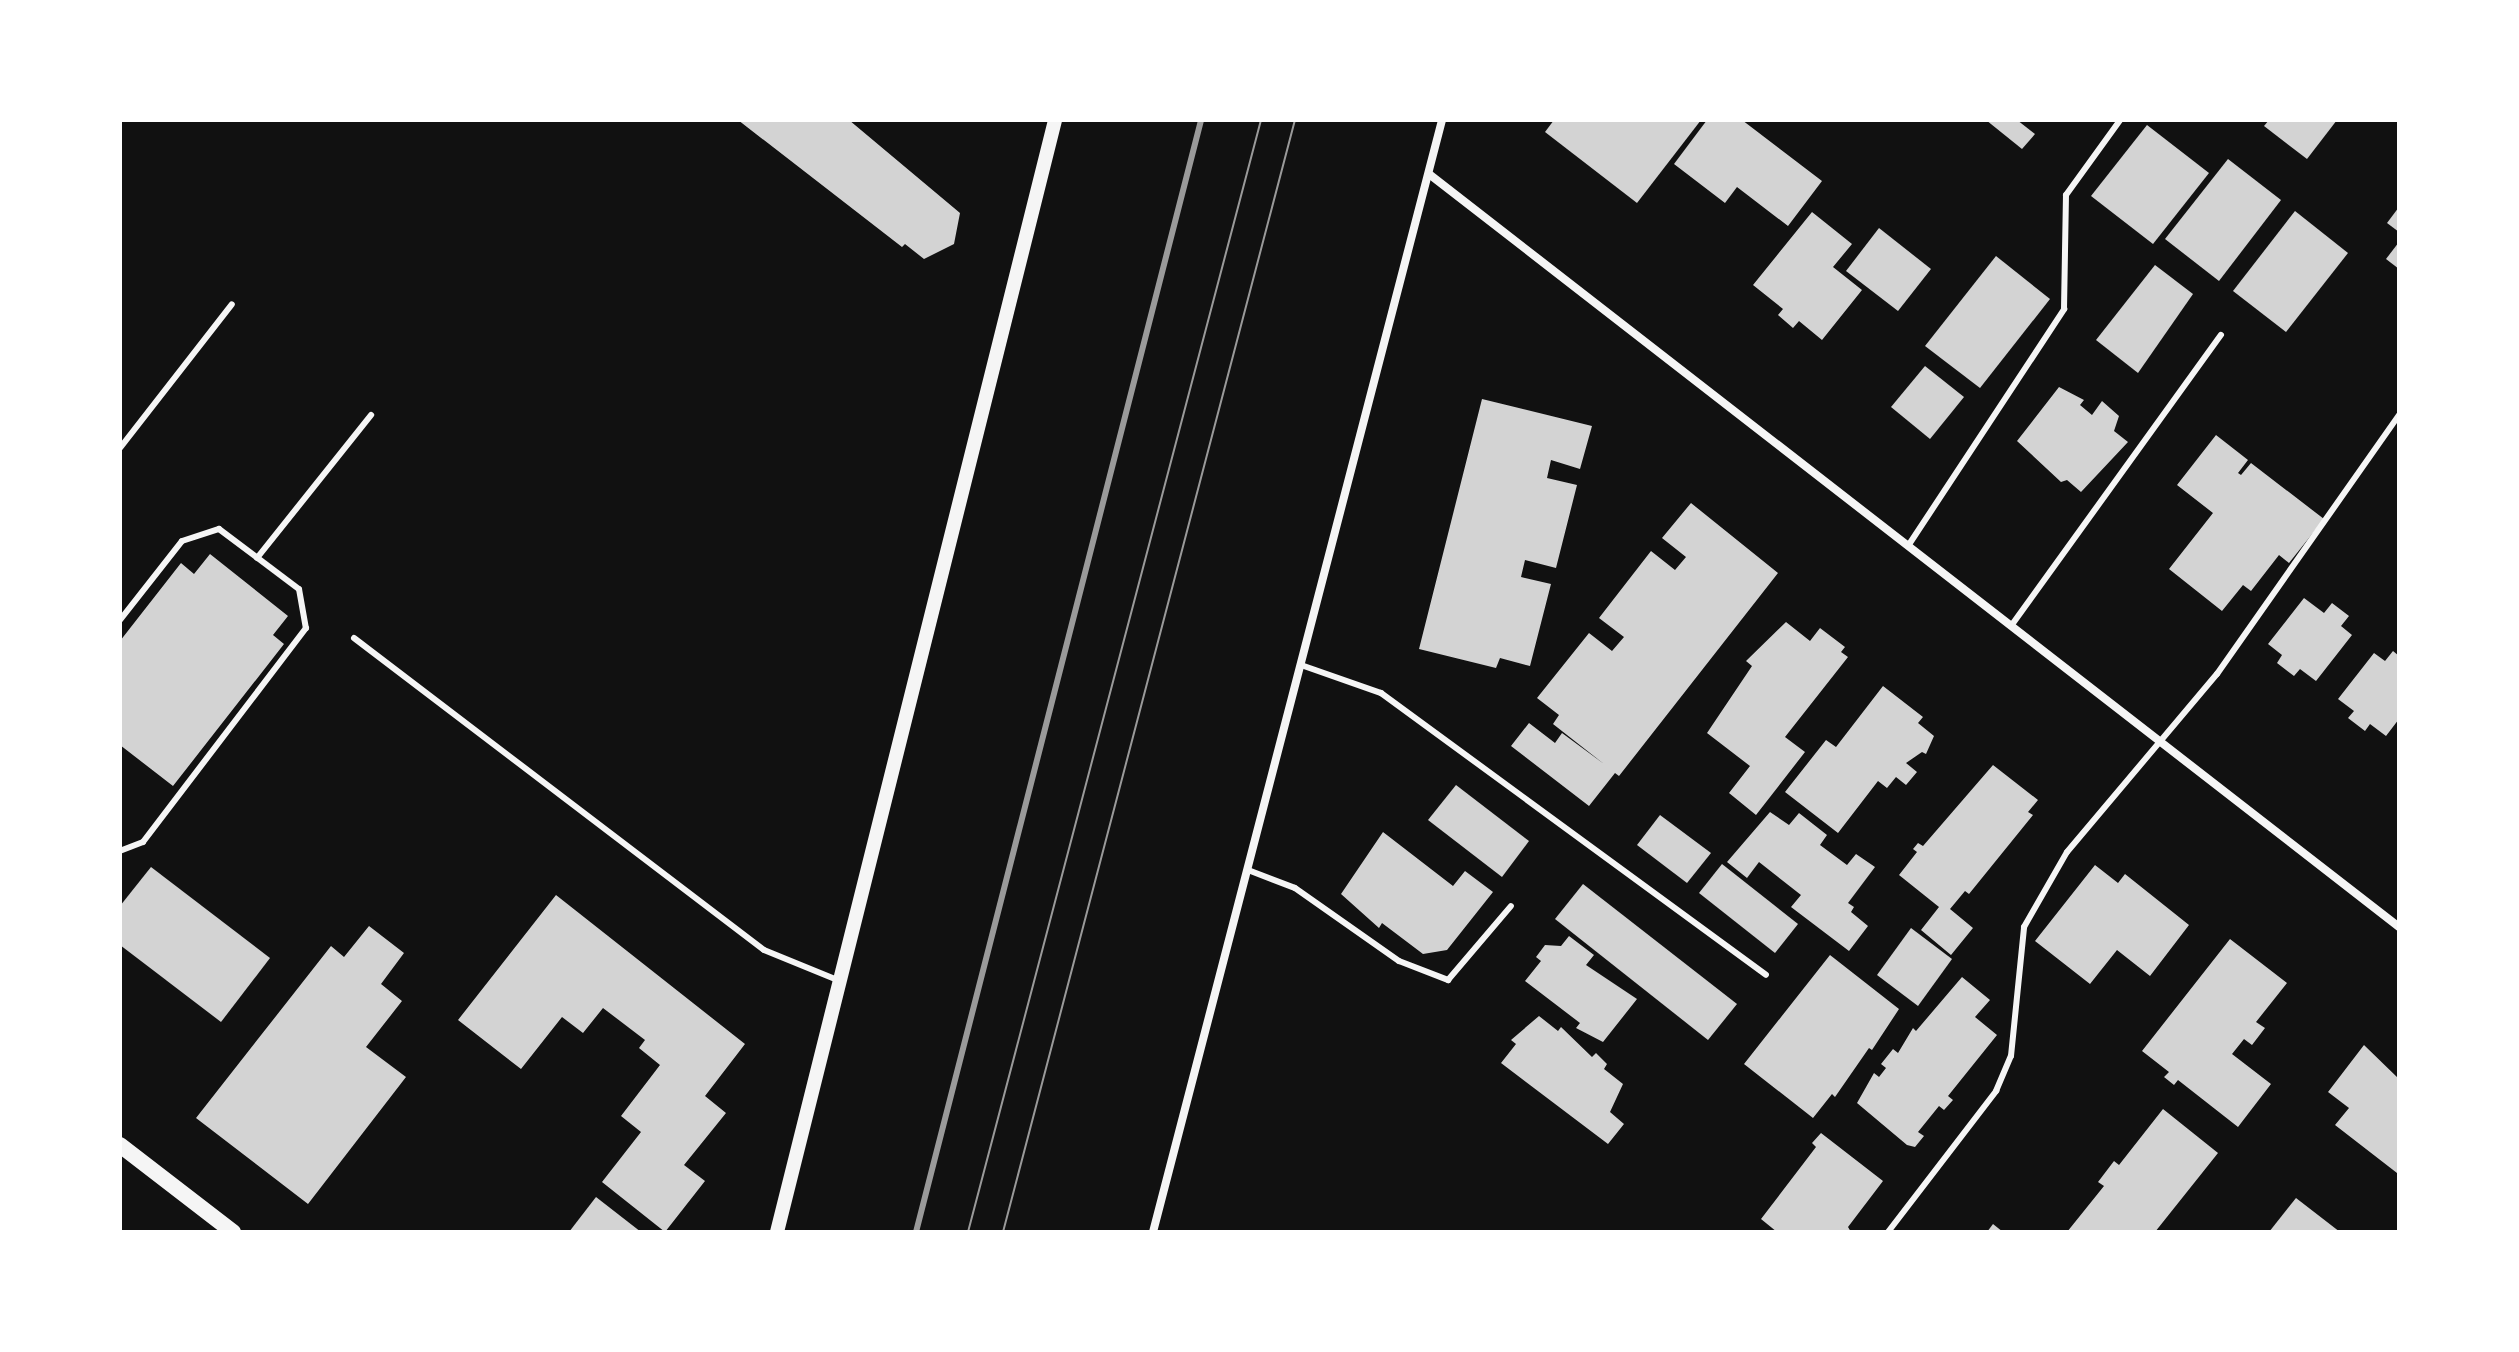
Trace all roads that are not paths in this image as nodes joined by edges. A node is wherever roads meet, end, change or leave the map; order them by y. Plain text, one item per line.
1 (1055, 120) edge
2 (1442, 120) edge
3 (2120, 120) edge
4 (1429, 174) junction
5 (232, 304) dead end
6 (2221, 335) dead end
7 (371, 415) dead end
8 (2399, 415) edge
9 (120, 448) edge
10 (1908, 546) junction
11 (257, 558) junction
12 (120, 620) edge
13 (2011, 626) junction
14 (354, 638) dead end
15 (1301, 665) junction
16 (2158, 740) junction
17 (120, 851) edge
18 (1248, 870) junction
19 (1511, 906) dead end
20 (2399, 927) edge
21 (1766, 975) dead end
22 (840, 981) junction
23 (120, 1145) edge
24 (233, 1232) edge
25 (777, 1232) edge
26 (1153, 1232) edge
27 (1888, 1232) edge

1 - 22 street
2 - 4 street
3 - 10 lane
4 - 10 street
4 - 15 street
5 - 9 lane
6 - 13 lane
7 - 11 lane
8 - 16 lane
10 - 13 street
11 - 12 lane
11 - 17 lane
13 - 16 street
14 - 22 lane
15 - 18 street
15 - 21 lane
16 - 20 street
16 - 27 lane
18 - 19 lane
18 - 26 street
22 - 25 street
23 - 24 main road

